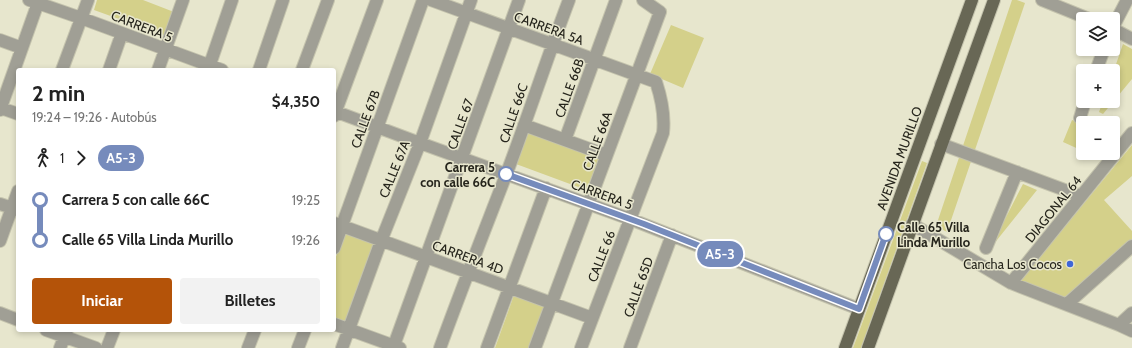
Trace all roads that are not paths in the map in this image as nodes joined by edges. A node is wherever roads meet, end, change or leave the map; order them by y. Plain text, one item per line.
1 (88, 0) edge
2 (183, 0) edge
3 (232, 0) edge
4 (283, 0) edge
5 (328, 0) edge
6 (377, 0) edge
7 (423, 0) edge
8 (431, 0) edge
9 (471, 0) edge
10 (519, 0) edge
11 (569, 0) edge
12 (616, 0) edge
13 (643, 0) edge
14 (972, 0) edge
15 (994, 0) edge
16 (1042, 0) edge
17 (1127, 0) edge
18 (36, 1) edge
19 (466, 13) junction
20 (1076, 14) edge
21 (1120, 14) edge
22 (81, 18) junction
23 (509, 28) junction
24 (1120, 32) edge
25 (122, 33) junction
26 (1132, 39) edge
27 (0, 40) edge
28 (552, 44) junction
29 (22, 48) junction
30 (166, 50) junction
31 (595, 59) junction
32 (63, 68) edge
33 (110, 68) edge
34 (159, 68) edge
35 (209, 68) edge
36 (260, 68) edge
37 (303, 68) edge
38 (636, 74) junction
39 (656, 82) joint
40 (3, 94) edge
41 (336, 108) edge
42 (0, 109) edge
43 (16, 113) edge
44 (336, 114) edge
45 (524, 125) junction
46 (377, 128) junction
47 (1132, 133) edge
48 (565, 140) junction
49 (420, 144) junction
50 (941, 144) junction
51 (916, 153) junction
52 (606, 155) junction
53 (462, 158) junction
54 (935, 160) junction
55 (1016, 172) junction
56 (506, 174) junction
57 (546, 188) junction
58 (1081, 196) junction
59 (0, 204) edge
60 (589, 204) junction
61 (15, 209) edge
62 (630, 219) junction
63 (912, 224) junction
64 (338, 225) edge
65 (672, 235) junction
66 (336, 236) edge
67 (381, 240) junction
68 (0, 241) edge
69 (1132, 246) edge
70 (986, 248) dead end
71 (426, 257) junction
72 (468, 272) junction
73 (1011, 283) junction
74 (510, 288) junction
75 (552, 303) junction
76 (1067, 304) junction
77 (859, 309) junction
78 (0, 313) edge
79 (1132, 314) edge
80 (592, 318) junction
81 (16, 319) edge
82 (336, 325) edge
83 (1119, 325) junction
84 (349, 329) junction
85 (1132, 331) edge
86 (50, 332) edge
87 (113, 332) edge
88 (254, 332) edge
89 (304, 332) edge
90 (64, 338) edge
91 (396, 347) edge
92 (96, 348) edge
93 (107, 348) edge
94 (248, 348) edge
95 (298, 348) edge
96 (342, 348) edge
97 (440, 348) edge
98 (487, 348) edge
99 (536, 348) edge
100 (581, 348) edge
101 (630, 348) edge
102 (844, 348) edge
103 (868, 348) edge

1 - 22 street
2 - 30 street
3 - 35 street
4 - 36 street
5 - 37 street
6 - 41 street
7 - 46 street, CALLE 67B
8 - 19 street, CARRERA 5A
9 - 19 street, CALLE 67A
10 - 23 street, CALLE 67
11 - 28 street, CALLE 66C
12 - 31 street, CALLE 66B
13 - 38 street, CALLE 66A
14 - 51 main road, AVENIDA MURILLO
15 - 50 main road
16 - 20 street
17 - 21 street
18 - 22 street, CARRERA 5
18 - 29 street
19 - 23 street, CARRERA 5A
19 - 49 street, CALLE 67A
22 - 25 street, CARRERA 5
22 - 32 street
23 - 28 street, CARRERA 5A
23 - 53 street, CALLE 67
24 - 26 street
25 - 30 street, CARRERA 5
25 - 33 street
27 - 29 street
28 - 31 street, CARRERA 5A
28 - 45 street, CALLE 66C
29 - 40 street
30 - 34 street
30 - 35 street, CARRERA 5
31 - 38 street, CARRERA 5A
31 - 48 street, CALLE 66B
38 - 39 street, CARRERA 5A
38 - 52 street, CALLE 66A
39 - 62 street, CALLE 66
40 - 42 street
42 - 43 street
44 - 46 street, CARRERA 5
45 - 48 street
45 - 56 street, CALLE 66C
46 - 49 street, CARRERA 5
46 - 64 street, CALLE 67B
47 - 58 street, DIAGONAL 64
48 - 52 street
49 - 53 street, CARRERA 5
49 - 67 street, CALLE 67A
50 - 54 main road
50 - 55 street
51 - 54 main road
51 - 77 main road, AVENIDA MURILLO
52 - 60 street, CALLE 66A
53 - 56 street, CARRERA 5
53 - 71 street, CALLE 67
54 - 63 main road
55 - 58 street
55 - 70 street
56 - 57 street, CARRERA 5
56 - 72 street, CALLE 66C
57 - 60 street, CARRERA 5
57 - 74 street
58 - 73 street, DIAGONAL 64
59 - 61 street
60 - 62 street, CARRERA 5
60 - 75 street, CALLE 66A
61 - 68 street
62 - 65 street, CARRERA 5
62 - 80 street, CALLE 66
63 - 73 street
63 - 103 main road
64 - 66 street, CALLE 67B
64 - 67 street, CARRERA 4D
65 - 77 street, CARRERA 5
65 - 101 street, CALLE 65D
67 - 71 street, CARRERA 4D
67 - 84 street, CALLE 67A
69 - 76 street
71 - 72 street, CARRERA 4D
71 - 91 street, CALLE 67
72 - 74 street, CARRERA 4D
72 - 97 street, CALLE 66C
73 - 76 street
74 - 75 street, CARRERA 4D
74 - 98 street
75 - 80 street, CARRERA 4D
75 - 99 street, CALLE 66A
76 - 83 street
77 - 102 main road, AVENIDA MURILLO
78 - 81 street
79 - 83 street
80 - 100 street, CALLE 66
82 - 84 street
83 - 85 street
84 - 91 street
84 - 96 street, CALLE 67A
86 - 90 street
87 - 93 street
88 - 94 street
89 - 95 street
90 - 92 street

